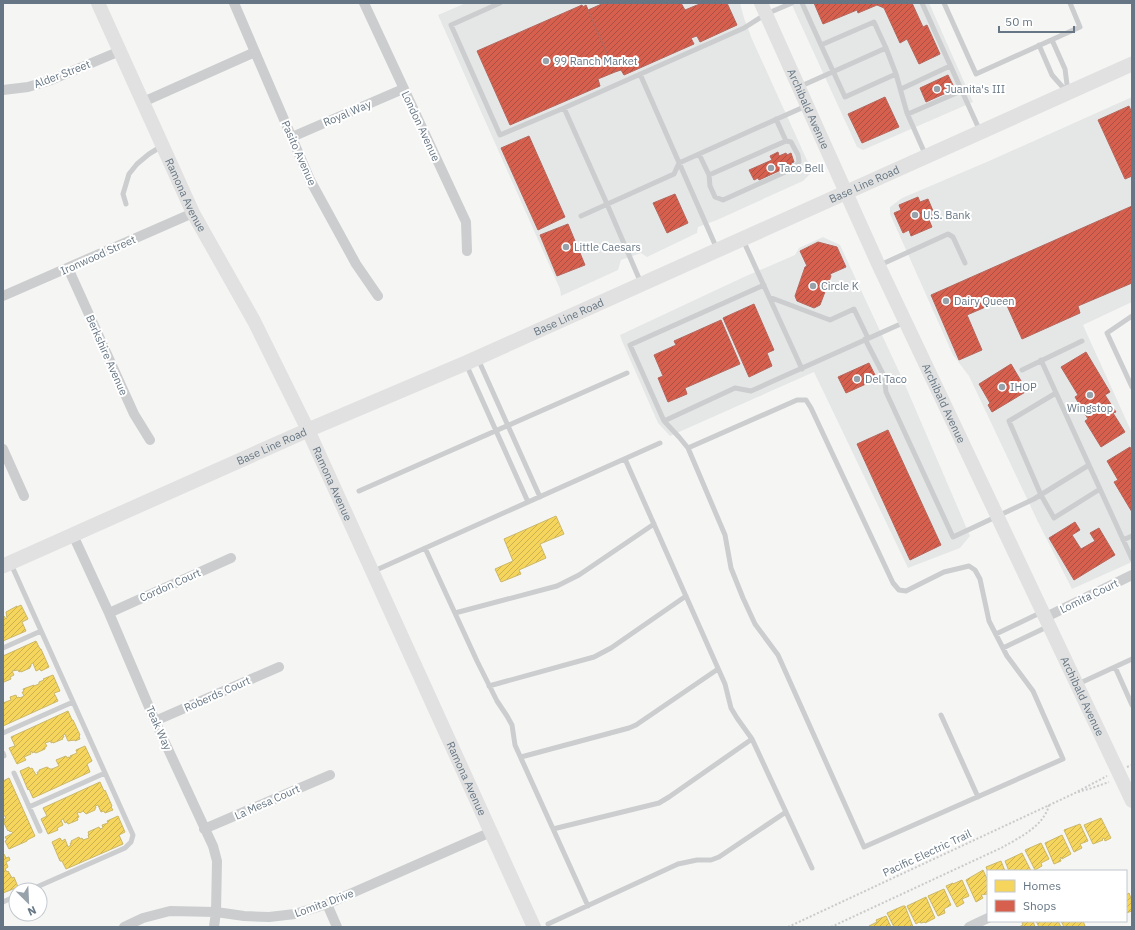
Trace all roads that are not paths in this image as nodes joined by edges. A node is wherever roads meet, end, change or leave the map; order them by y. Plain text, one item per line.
1 (98, 3) edge
2 (234, 3) edge
3 (364, 3) edge
4 (500, 3) edge
5 (792, 3) edge
6 (802, 3) edge
7 (922, 3) edge
8 (944, 3) edge
9 (1070, 3) edge
10 (763, 9) edge
11 (1052, 40) junction
12 (821, 45) junction
13 (1039, 45) junction
14 (886, 48) junction
15 (120, 51) junction
16 (256, 52) junction
17 (1132, 64) edge
18 (950, 66) junction
19 (833, 71) junction
20 (640, 74) junction
21 (896, 74) junction
22 (798, 87) junction
23 (403, 89) junction
24 (901, 89) junction
25 (3, 90) edge
26 (961, 91) junction
27 (1068, 93) junction
28 (143, 102) junction
29 (807, 106) junction
30 (564, 108) junction
31 (908, 114) junction
32 (776, 119) junction
33 (980, 132) junction
34 (292, 137) junction
35 (786, 141) junction
36 (163, 145) junction
37 (699, 154) junction
38 (926, 156) junction
39 (679, 163) junction
40 (709, 175) junction
41 (846, 193) junction
42 (126, 204) dead end
43 (607, 204) junction
44 (194, 213) junction
45 (581, 216) dead end
46 (742, 239) junction
47 (718, 250) junction
48 (467, 251) dead end
49 (965, 263) dead end
50 (879, 266) junction
51 (68, 268) junction
52 (641, 284) junction
53 (764, 285) junction
54 (3, 296) edge
55 (378, 296) dead end
56 (769, 297) junction
57 (1132, 316) edge
58 (906, 321) junction
59 (866, 339) junction
60 (1082, 341) dead end
61 (471, 360) junction
62 (1041, 360) junction
63 (802, 369) junction
64 (1022, 370) dead end
65 (627, 372) dead end
66 (1132, 387) edge
67 (1056, 393) junction
68 (664, 421) junction
69 (508, 425) junction
70 (308, 430) junction
71 (496, 430) junction
72 (150, 440) dead end
73 (660, 443) dead end
74 (688, 448) junction
75 (3, 449) edge
76 (625, 459) junction
77 (1089, 465) junction
78 (1100, 489) junction
79 (359, 491) dead end
80 (1041, 495) junction
81 (24, 496) dead end
82 (540, 497) junction
83 (528, 502) junction
84 (998, 517) junction
85 (654, 524) junction
86 (73, 535) junction
87 (1132, 536) edge
88 (1123, 540) junction
89 (425, 548) junction
90 (231, 558) dead end
91 (1132, 559) edge
92 (7, 565) edge
93 (372, 572) junction
94 (1132, 575) edge
95 (686, 596) junction
96 (455, 612) junction
97 (109, 613) junction
98 (1046, 618) junction
99 (41, 631) junction
100 (996, 634) junction
101 (3, 648) edge
102 (1002, 648) junction
103 (1132, 659) edge
104 (279, 667) dead end
105 (1115, 667) junction
106 (718, 669) junction
107 (1077, 684) junction
108 (489, 686) junction
109 (73, 702) junction
110 (1132, 705) edge
111 (941, 716) dead end
112 (155, 721) junction
113 (3, 733) edge
114 (752, 739) junction
115 (521, 757) junction
116 (14, 773) dead end
117 (105, 773) junction
118 (330, 775) dead end
119 (978, 797) junction
120 (1132, 801) edge
121 (29, 807) junction
122 (786, 812) junction
123 (204, 829) junction
124 (553, 829) junction
125 (40, 831) dead end
126 (490, 832) junction
127 (812, 868) dead end
128 (48, 882) edge
129 (326, 904) junction
130 (588, 906) junction
131 (216, 912) junction
132 (987, 918) edge
133 (548, 924) dead end
134 (124, 927) edge
135 (214, 927) edge
136 (337, 927) edge
137 (534, 927) edge
138 (969, 927) edge

1 - 15 street, Ramona Avenue
2 - 16 street, Pasito Avenue
3 - 23 street, London Avenue
4 - 30 lane
5 - 10 lane
6 - 12 lane
7 - 18 lane
8 - 13 lane
9 - 11 lane
10 - 20 lane
10 - 22 street, Archibald Avenue
11 - 13 lane
11 - 27 lane
12 - 14 lane
12 - 19 lane
13 - 27 lane
14 - 19 lane
14 - 21 lane
15 - 25 street, Alder Street
15 - 28 street, Ramona Avenue
16 - 28 street
16 - 34 street, Pasito Avenue
17 - 27 main road, Base Line Road
18 - 24 lane
18 - 26 lane
19 - 21 lane
19 - 22 lane
20 - 30 lane
20 - 39 lane
21 - 24 lane
22 - 29 street, Archibald Avenue
23 - 34 street, Royal Way
23 - 48 street, London Avenue
24 - 31 lane
26 - 31 lane
26 - 33 lane
27 - 33 main road, Base Line Road
28 - 36 street, Ramona Avenue
29 - 32 lane
29 - 41 street, Archibald Avenue
30 - 43 lane
31 - 38 lane
32 - 35 lane
32 - 37 lane
33 - 38 main road, Base Line Road
34 - 55 street, Pasito Avenue
35 - 40 lane
35 - 40 lane
36 - 42 lane
36 - 44 street, Ramona Avenue
37 - 39 lane
37 - 40 lane
38 - 41 main road, Base Line Road
39 - 43 lane
39 - 47 lane
41 - 46 main road, Base Line Road
41 - 50 street, Archibald Avenue
43 - 45 lane
43 - 52 lane
44 - 51 street, Ironwood Street
44 - 70 street, Ramona Avenue
46 - 47 main road, Base Line Road
46 - 53 lane
47 - 52 main road, Base Line Road
49 - 50 lane
50 - 58 street, Archibald Avenue
51 - 54 street, Ironwood Street
51 - 72 street, Berkshire Avenue
52 - 61 main road, Base Line Road
53 - 56 lane
53 - 68 lane
56 - 59 lane
56 - 63 lane
57 - 66 lane
58 - 59 lane
58 - 84 street, Archibald Avenue
59 - 63 lane
59 - 84 lane
60 - 62 lane
61 - 69 lane
61 - 70 main road, Base Line Road
61 - 71 lane
62 - 64 lane
62 - 67 lane
63 - 68 lane
65 - 69 lane
67 - 77 lane
67 - 80 lane
68 - 74 lane
69 - 71 lane
69 - 82 lane
70 - 86 main road, Base Line Road
70 - 93 street, Ramona Avenue
71 - 79 lane
71 - 83 lane
73 - 76 lane
74 - 100 lane
74 - 119 lane
75 - 81 street
76 - 82 lane
76 - 85 lane
77 - 78 lane
77 - 80 lane
78 - 80 lane
78 - 88 lane
80 - 84 lane
82 - 83 lane
83 - 89 lane
84 - 98 street, Archibald Avenue
85 - 95 lane
85 - 96 lane
86 - 92 main road, Base Line Road
86 - 97 street, Teak Way
87 - 88 lane
88 - 91 lane
89 - 93 lane
89 - 96 lane
90 - 97 street, Cordon Court
92 - 99 lane
93 - 126 street, Ramona Avenue
94 - 98 street, Lomita Court
95 - 106 lane
95 - 108 lane
96 - 108 lane
97 - 112 street, Teak Way
98 - 100 lane
98 - 102 lane
98 - 107 street, Archibald Avenue
99 - 101 lane
99 - 109 lane
100 - 102 lane
102 - 119 lane
103 - 105 lane
104 - 112 street, Roberds Court
105 - 107 lane
105 - 110 lane
106 - 114 lane
106 - 115 lane
107 - 120 street, Archibald Avenue
108 - 115 lane
109 - 113 lane
109 - 117 lane
111 - 119 lane
112 - 123 street, Teak Way
114 - 122 lane
114 - 124 lane
115 - 124 lane
116 - 121 lane
117 - 121 lane
117 - 128 lane
118 - 123 street, La Mesa Court
121 - 125 lane
122 - 127 lane
122 - 130 lane
123 - 131 street, Teak Way
124 - 130 lane
126 - 129 street, Lomita Drive
126 - 137 street, Ramona Avenue
129 - 131 street, Lomita Drive
129 - 136 street
130 - 133 lane
131 - 134 street, Lomita Drive
131 - 135 street, Teak Way
132 - 138 street

